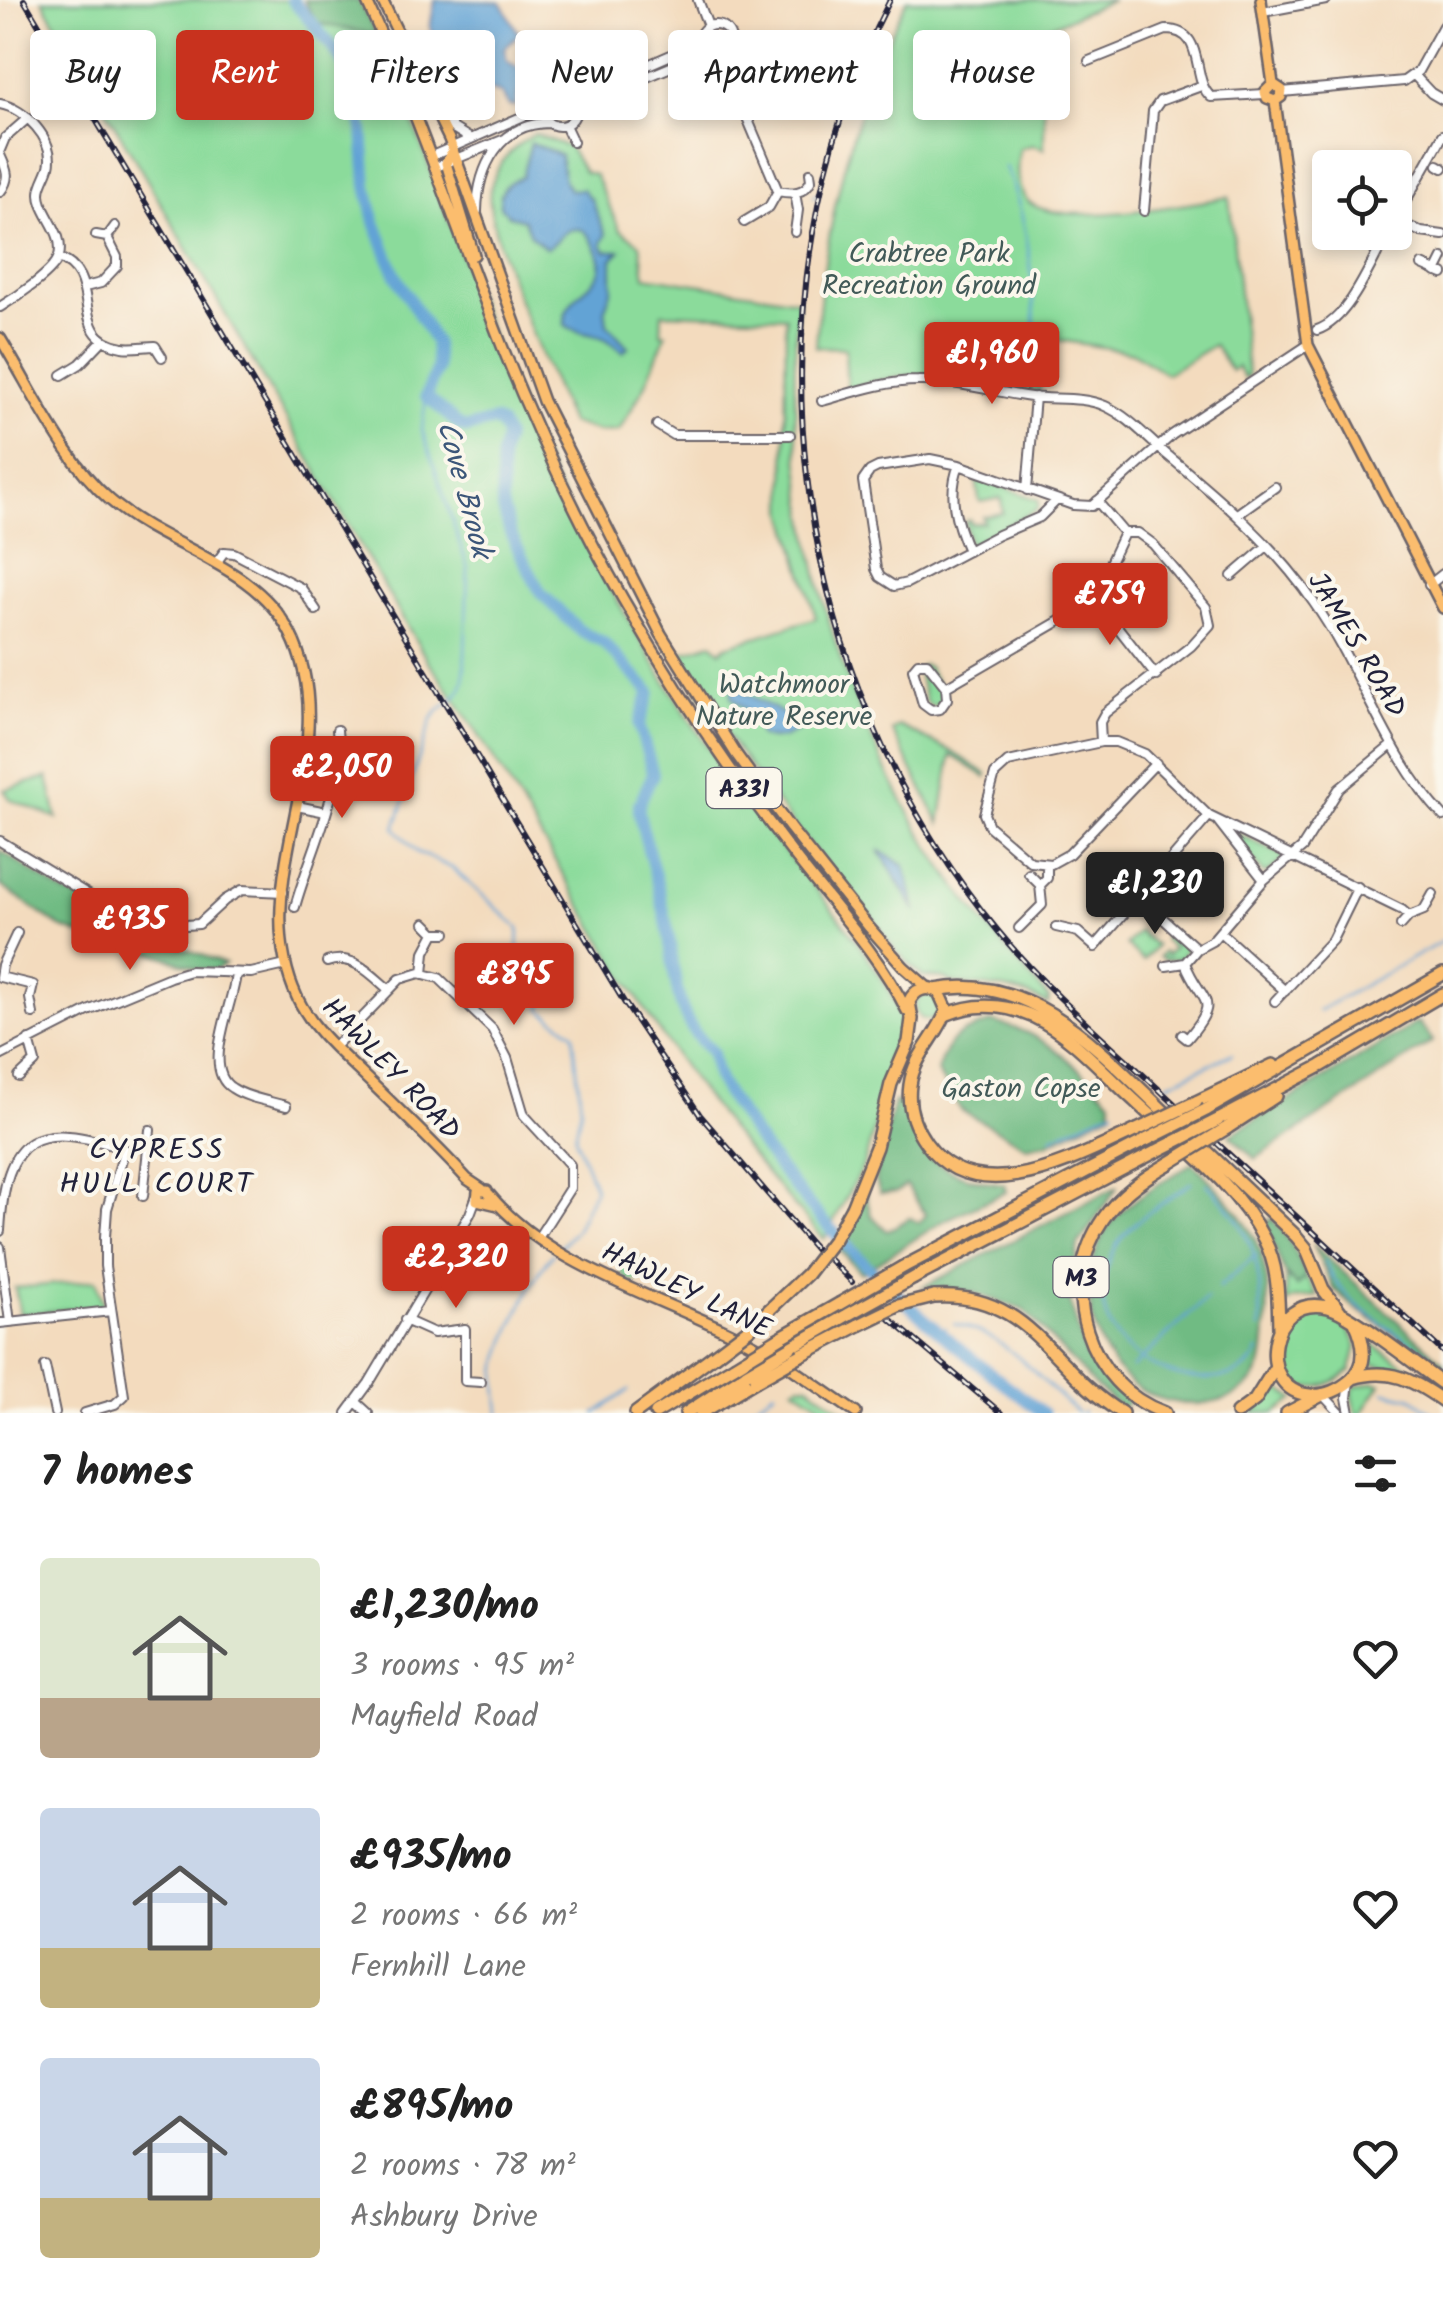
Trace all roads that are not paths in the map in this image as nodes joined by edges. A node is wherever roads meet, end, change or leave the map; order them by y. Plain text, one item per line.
1 (366, 0) edge
2 (382, 0) edge
3 (698, 0) edge
4 (1261, 0) edge
5 (1326, 0) edge
6 (1262, 12) junction
7 (708, 26) junction
8 (1443, 26) edge
9 (397, 30) edge
10 (705, 30) edge
11 (727, 30) edge
12 (1089, 62) dead end
13 (1414, 75) junction
14 (1273, 84) junction
15 (1200, 86) junction
16 (1265, 94) junction
17 (1279, 97) junction
18 (1443, 100) edge
19 (0, 104) edge
20 (28, 118) junction
21 (435, 120) edge
22 (449, 120) edge
23 (515, 120) edge
24 (548, 120) edge
25 (569, 120) edge
26 (748, 120) edge
27 (549, 123) junction
28 (565, 125) junction
29 (1443, 135) edge
30 (509, 138) junction
31 (473, 139) junction
32 (572, 142) dead end
33 (0, 153) edge
34 (445, 159) junction
35 (810, 173) dead end
36 (1412, 190) edge
37 (778, 191) junction
38 (0, 192) edge
39 (795, 193) junction
40 (477, 210) junction
41 (1144, 210) dead end
42 (744, 222) dead end
43 (115, 226) dead end
44 (1412, 228) edge
45 (795, 232) dead end
46 (96, 235) dead end
47 (107, 237) junction
48 (1443, 237) edge
49 (1378, 250) edge
50 (58, 258) junction
51 (1443, 258) edge
52 (1422, 265) dead end
53 (1440, 273) edge
54 (85, 287) junction
55 (0, 307) edge
56 (1317, 330) dead end
57 (0, 338) edge
58 (103, 340) junction
59 (1308, 345) junction
60 (162, 357) dead end
61 (62, 375) dead end
62 (1035, 397) junction
63 (822, 401) dead end
64 (657, 425) dead end
65 (790, 435) dead end
66 (1158, 447) junction
67 (959, 466) junction
68 (1275, 487) dead end
69 (1027, 490) junction
70 (1057, 500) junction
71 (1098, 501) junction
72 (1237, 514) junction
73 (1124, 533) junction
74 (1267, 546) junction
75 (968, 551) junction
76 (216, 563) junction
77 (1443, 574) edge
78 (1232, 576) dead end
79 (1429, 584) junction
80 (1094, 597) junction
81 (1443, 608) edge
82 (316, 610) dead end
83 (1156, 676) junction
84 (946, 687) junction
85 (336, 730) dead end
86 (1101, 742) junction
87 (1392, 745) junction
88 (1156, 763) junction
89 (297, 806) junction
90 (326, 812) junction
91 (1443, 816) edge
92 (1213, 818) junction
93 (0, 841) edge
94 (1294, 857) junction
95 (1047, 865) junction
96 (1028, 874) dead end
97 (1264, 880) junction
98 (1040, 885) junction
99 (1358, 888) junction
100 (283, 892) junction
101 (1433, 894) dead end
102 (1139, 897) junction
103 (295, 908) dead end
104 (1406, 914) junction
105 (425, 923) dead end
106 (1401, 925) dead end
107 (1056, 926) dead end
108 (1019, 928) dead end
109 (1220, 932) junction
110 (17, 933) dead end
111 (435, 933) junction
112 (446, 933) dead end
113 (1196, 949) junction
114 (327, 962) dead end
115 (1184, 962) junction
116 (286, 964) junction
117 (1164, 967) dead end
118 (236, 974) junction
119 (423, 974) junction
120 (1443, 974) edge
121 (0, 977) edge
122 (932, 989) junction
123 (388, 990) junction
124 (1285, 990) junction
125 (1443, 994) edge
126 (1275, 1001) dead end
127 (33, 1014) dead end
128 (910, 1016) junction
129 (942, 1019) junction
130 (29, 1040) junction
131 (1183, 1041) dead end
132 (334, 1047) junction
133 (0, 1056) edge
134 (20, 1076) dead end
135 (286, 1106) dead end
136 (1201, 1106) junction
137 (1222, 1124) junction
138 (150, 1130) dead end
139 (124, 1148) junction
140 (146, 1151) junction
141 (467, 1179) joint
142 (143, 1196) dead end
143 (482, 1197) junction
144 (0, 1231) edge
145 (538, 1238) junction
146 (0, 1247) edge
147 (111, 1311) junction
148 (1340, 1311) junction
149 (405, 1320) junction
150 (5, 1322) edge
151 (1354, 1322) junction
152 (1279, 1328) junction
153 (795, 1352) junction
154 (45, 1366) dead end
155 (1276, 1368) junction
156 (751, 1377) junction
157 (1351, 1380) junction
158 (480, 1382) dead end
159 (1443, 1384) edge
160 (1321, 1395) junction
161 (1443, 1401) edge
162 (356, 1402) junction
163 (55, 1413) edge
164 (85, 1413) edge
165 (347, 1413) edge
166 (368, 1413) edge
167 (636, 1413) edge
168 (656, 1413) edge
169 (686, 1413) edge
170 (701, 1413) edge
171 (856, 1413) edge
172 (1122, 1413) edge
173 (1165, 1413) edge
174 (1237, 1413) edge
175 (1287, 1413) edge
176 (1340, 1413) edge
177 (1350, 1413) edge

1 - 34 main road, A331
2 - 9 main road, A331
3 - 7 street
4 - 6 main road
5 - 6 street
6 - 14 main road
7 - 10 street
7 - 11 street
8 - 13 street
12 - 15 street
13 - 17 street
13 - 18 street
14 - 16 main road
14 - 17 main road
15 - 16 street
15 - 41 street
16 - 17 main road
17 - 59 main road
19 - 20 street
20 - 33 street
20 - 50 street
21 - 34 main road, A331
22 - 31 street
23 - 31 street
24 - 27 street
25 - 28 street
26 - 37 street
27 - 28 street
27 - 30 street
28 - 32 street
29 - 36 street
30 - 34 street
30 - 40 street
31 - 34 street
33 - 38 street
34 - 40 main road, A331
34 - 128 main road, A331
35 - 39 street
37 - 39 street
37 - 42 street
39 - 45 street
40 - 122 main road, A331
43 - 47 street
44 - 48 street
46 - 47 street
47 - 54 street
49 - 56 street
50 - 54 street
50 - 55 street
51 - 53 street
52 - 53 street
54 - 58 street
57 - 76 main road, HAWLEY ROAD
58 - 60 street
58 - 61 street
59 - 66 street
59 - 79 main road
62 - 63 street, JAMES ROAD
62 - 66 street, JAMES ROAD
62 - 69 street
64 - 65 street
66 - 71 street
66 - 72 street, JAMES ROAD
67 - 69 street
67 - 75 street
67 - 75 street
68 - 72 street
69 - 70 street
70 - 71 street
70 - 75 street
71 - 73 street
72 - 74 street, JAMES ROAD
73 - 80 street
73 - 83 street
74 - 78 street
74 - 87 street, JAMES ROAD
76 - 82 street, HAWLEY ROAD
76 - 89 main road, HAWLEY ROAD
77 - 79 street
79 - 81 main road
80 - 83 street
80 - 84 street
83 - 86 street
84 - 84 street
85 - 90 street
86 - 88 street
86 - 95 street
87 - 91 street, JAMES ROAD
87 - 94 street
88 - 92 street
88 - 95 street
89 - 90 street
89 - 100 main road, HAWLEY ROAD
90 - 103 street
92 - 94 street
92 - 97 street
92 - 102 street
93 - 100 street
94 - 97 street
94 - 99 street
95 - 98 street
96 - 98 street
97 - 109 street
98 - 108 street
99 - 104 street
99 - 124 street
100 - 116 main road, HAWLEY ROAD
101 - 104 street
102 - 107 street
102 - 113 street
104 - 106 street
105 - 111 street
109 - 113 street
109 - 124 street
110 - 121 street
111 - 112 street
111 - 119 street
113 - 115 street
114 - 123 street
115 - 117 street
115 - 131 street
116 - 118 street
116 - 132 main road, HAWLEY ROAD
118 - 130 street
118 - 135 street
119 - 123 street
119 - 145 street
120 - 136 highway
121 - 127 street
122 - 128 highway
122 - 129 highway
122 - 148 highway
123 - 132 street
124 - 126 street
125 - 137 highway, M3
128 - 129 highway
128 - 167 highway, bridge
129 - 136 highway, bridge
129 - 152 highway
130 - 133 street
130 - 134 street
132 - 141 main road, HAWLEY ROAD
136 - 168 highway, bridge
137 - 153 highway, M3, bridge
137 - 173 highway, M3, bridge
138 - 140 street
139 - 140 street
139 - 144 street
139 - 147 street
140 - 142 street
141 - 143 main road, HAWLEY LANE
143 - 145 main road, HAWLEY LANE
143 - 149 street
145 - 171 main road, HAWLEY LANE
146 - 150 street
147 - 150 street
147 - 164 street
148 - 151 highway
148 - 152 highway
149 - 158 street
149 - 162 street
151 - 157 highway
151 - 159 highway
152 - 155 highway
153 - 156 highway, M3, bridge
153 - 172 highway, M3, bridge
154 - 163 street
155 - 160 highway
155 - 174 highway
156 - 169 highway, M3
156 - 170 highway, M3
157 - 160 highway
157 - 161 highway
157 - 177 street
160 - 175 highway
160 - 176 street
162 - 165 street
162 - 166 street

